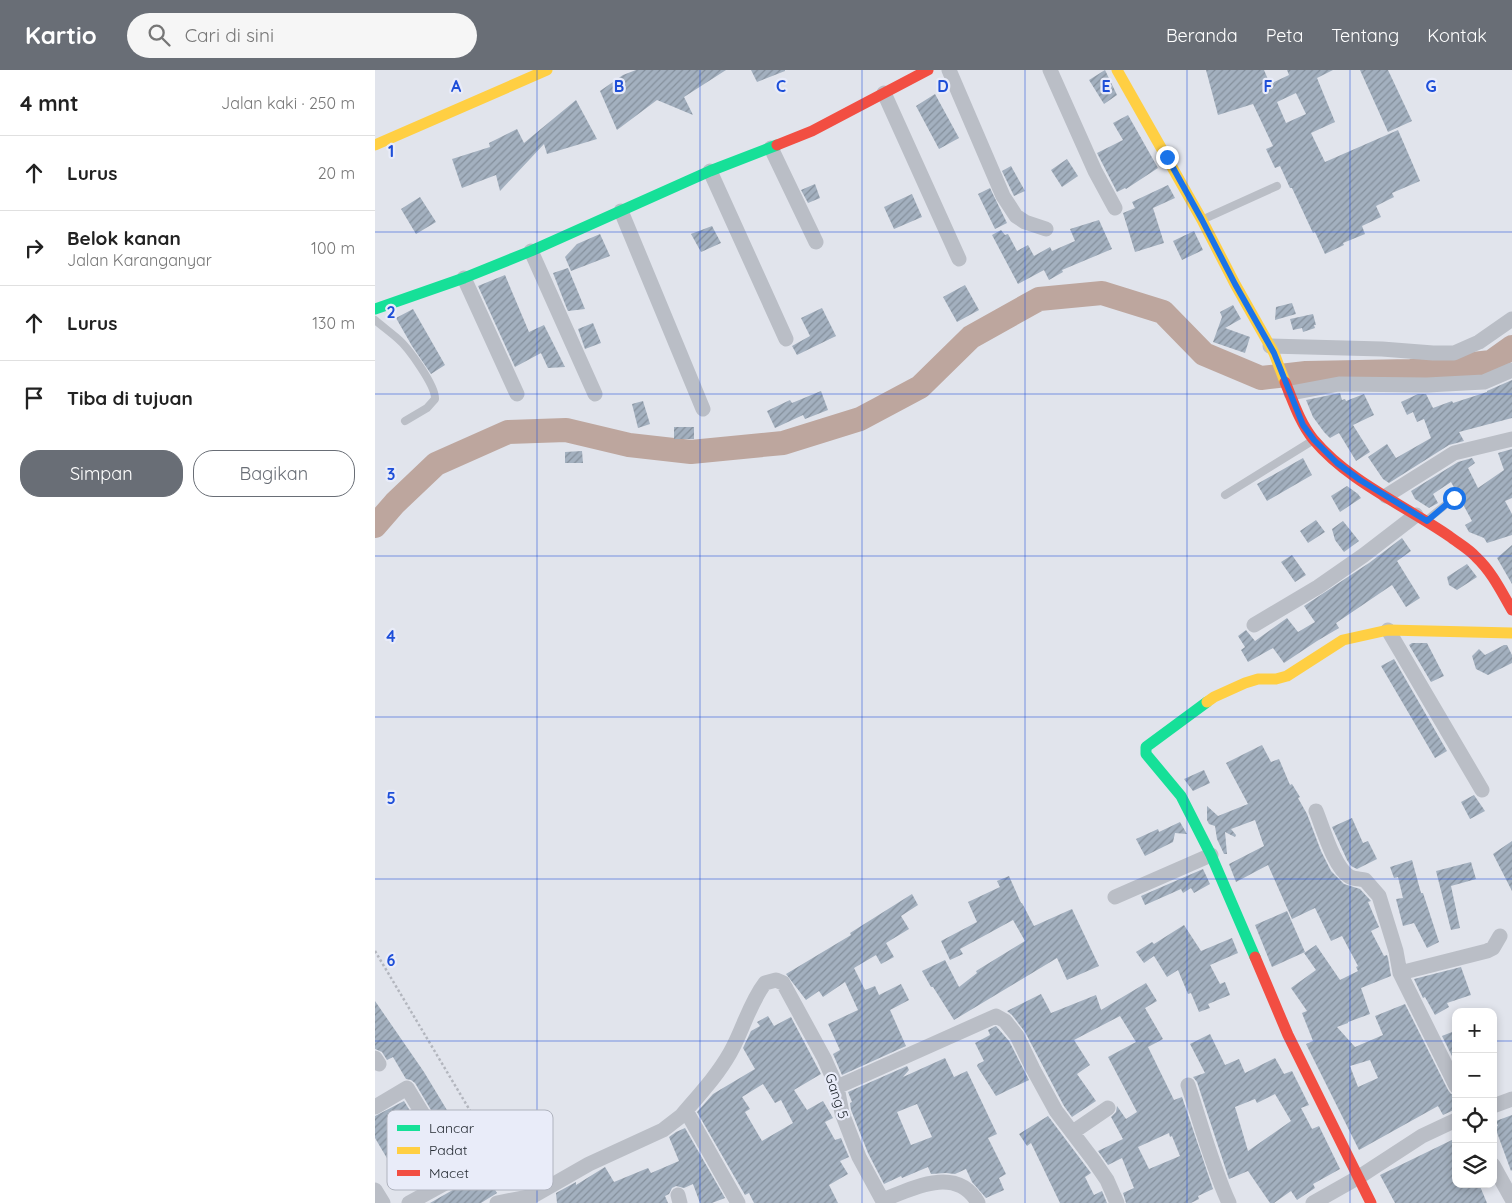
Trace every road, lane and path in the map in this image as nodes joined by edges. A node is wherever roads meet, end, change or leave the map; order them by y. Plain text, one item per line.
1 (547, 70) edge
2 (928, 70) edge
3 (949, 70) edge
4 (1050, 70) edge
5 (1117, 70) edge
6 (884, 93) junction
7 (375, 146) edge
8 (771, 148) junction
9 (710, 171) junction
10 (1277, 186) dead end
11 (1115, 208) dead end
12 (621, 211) junction
13 (1202, 220) junction
14 (1046, 229) dead end
15 (816, 242) dead end
16 (531, 251) junction
17 (959, 259) dead end
18 (464, 278) junction
19 (375, 309) edge
20 (1512, 319) edge
21 (375, 320) edge
22 (787, 339) dead end
23 (1272, 350) junction
24 (1512, 370) edge
25 (1289, 389) junction
26 (517, 394) dead end
27 (595, 394) dead end
28 (703, 409) dead end
29 (405, 421) dead end
30 (1512, 439) edge
31 (1314, 440) junction
32 (1225, 495) dead end
33 (1386, 496) junction
34 (1454, 498) dead end
35 (1421, 518) junction
36 (1512, 610) edge
37 (1254, 625) dead end
38 (1388, 630) junction
39 (1512, 633) edge
40 (1482, 790) dead end
41 (1316, 811) dead end
42 (1211, 855) junction
43 (1115, 897) dead end
44 (1499, 936) dead end
45 (375, 952) edge
46 (1400, 973) junction
47 (1452, 1078) edge
48 (1188, 1085) dead end
49 (837, 1088) junction
50 (1512, 1098) edge
51 (1497, 1104) edge
52 (375, 1107) edge
53 (1108, 1108) dead end
54 (423, 1110) edge
55 (470, 1110) edge
56 (686, 1115) junction
57 (1452, 1122) edge
58 (1073, 1132) junction
59 (1497, 1171) edge
60 (1359, 1177) junction
61 (553, 1186) edge
62 (375, 1190) edge
63 (433, 1190) edge
64 (546, 1190) edge
65 (533, 1198) edge
66 (1512, 1198) edge
67 (883, 1201) edge
68 (383, 1203) edge
69 (409, 1203) edge
70 (497, 1203) edge
71 (739, 1203) edge
72 (978, 1203) edge
73 (1117, 1203) edge
74 (1229, 1203) edge
75 (1314, 1203) edge
76 (1371, 1203) edge

1 - 7 street
2 - 6 street
3 - 14 street
4 - 11 street
5 - 13 street
6 - 8 street
6 - 17 street
8 - 9 street
8 - 15 street
9 - 12 street
9 - 22 street
10 - 13 lane
12 - 16 street
12 - 28 street
13 - 23 street
16 - 18 street
16 - 27 street
18 - 19 street
18 - 26 street
20 - 23 street
21 - 29 lane
23 - 25 street
24 - 25 street
25 - 31 street
30 - 33 street
31 - 32 lane
31 - 33 street
33 - 35 street
34 - 35 lane
35 - 36 street
35 - 37 street
38 - 39 street
38 - 40 street
38 - 42 street
41 - 46 street
42 - 43 street
42 - 60 street
44 - 46 street
45 - 55 path
46 - 47 street
48 - 74 street
49 - 56 street, Gang 5
49 - 58 street
49 - 67 street, Gang 5
50 - 51 street
52 - 54 street
53 - 58 street
56 - 61 street
56 - 71 street
57 - 60 street
58 - 73 street
59 - 66 street
60 - 75 street
60 - 76 street
62 - 68 street
63 - 69 street
64 - 65 street
65 - 70 street
67 - 72 street

